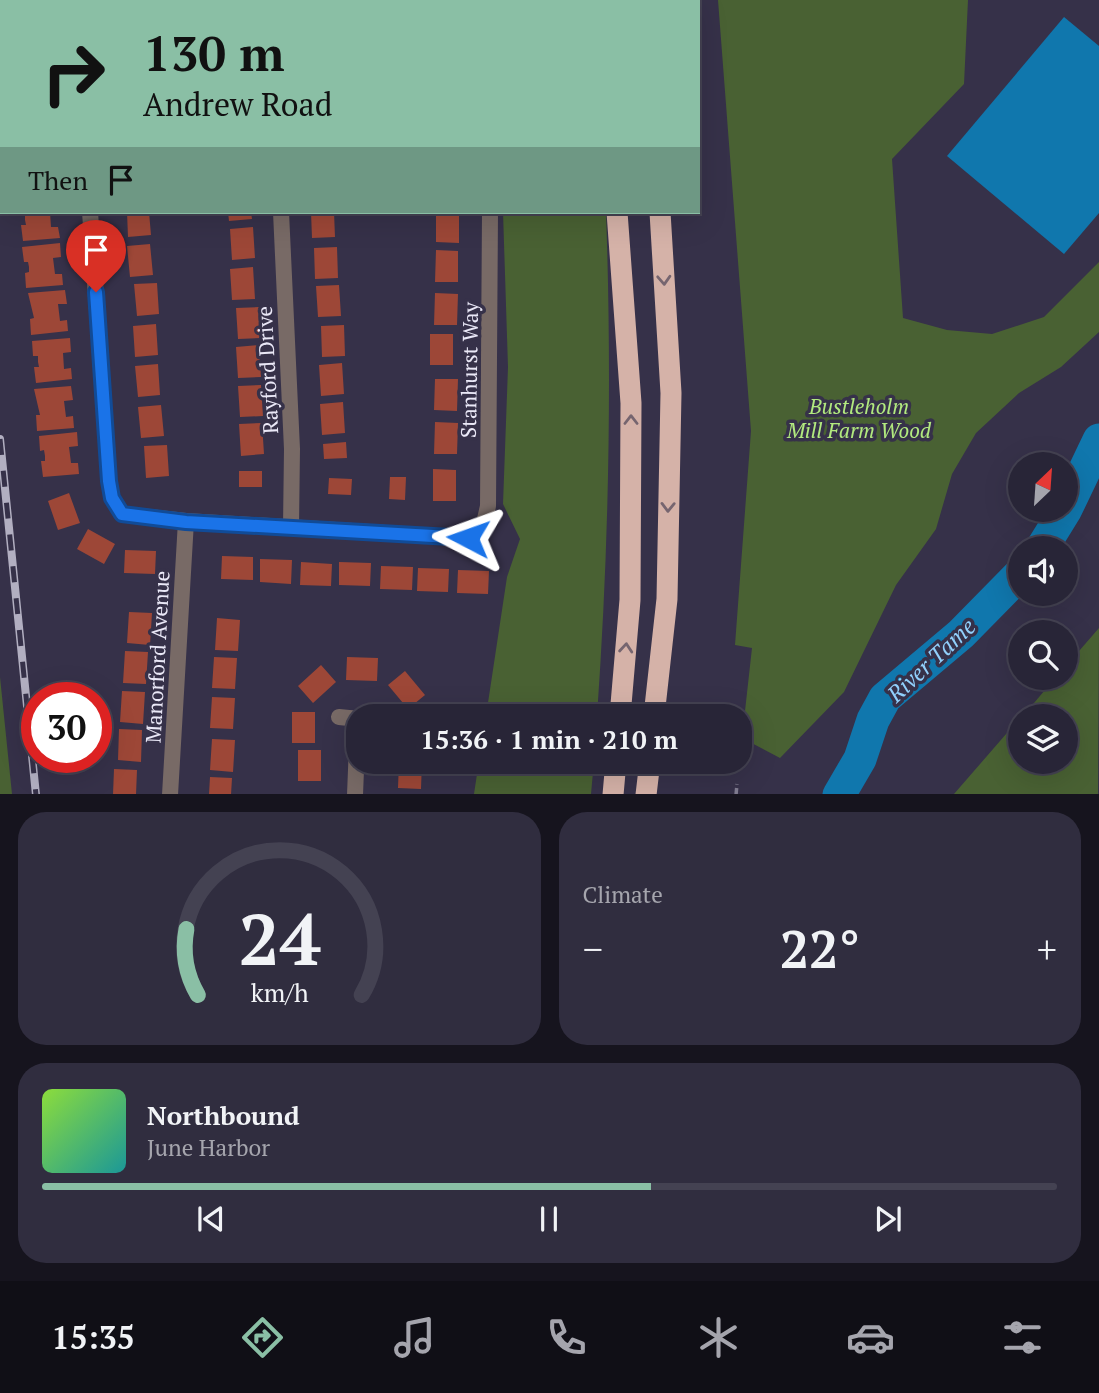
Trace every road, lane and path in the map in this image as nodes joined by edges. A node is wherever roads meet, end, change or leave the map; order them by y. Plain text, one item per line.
1 (90, 214) edge
2 (281, 214) edge
3 (490, 214) edge
4 (617, 214) edge
5 (660, 214) edge
6 (186, 522) junction
7 (291, 527) junction
8 (622, 704) edge
9 (655, 704) edge
10 (339, 717) dead end
11 (346, 718) edge
12 (356, 774) edge
13 (615, 774) edge
14 (648, 774) edge
15 (737, 784) dead end
16 (170, 794) edge
17 (355, 794) edge
18 (613, 794) edge
19 (646, 794) edge
20 (736, 794) edge

1 - 6 street
2 - 7 street, Rayford Drive
3 - 7 street, Stanhurst Way
8 -> 4 highway
5 -> 9 highway
6 - 7 street
6 - 16 street, Manorford Avenue
10 - 11 street
12 - 17 street
13 - 18 highway
14 - 19 highway
15 - 20 path

